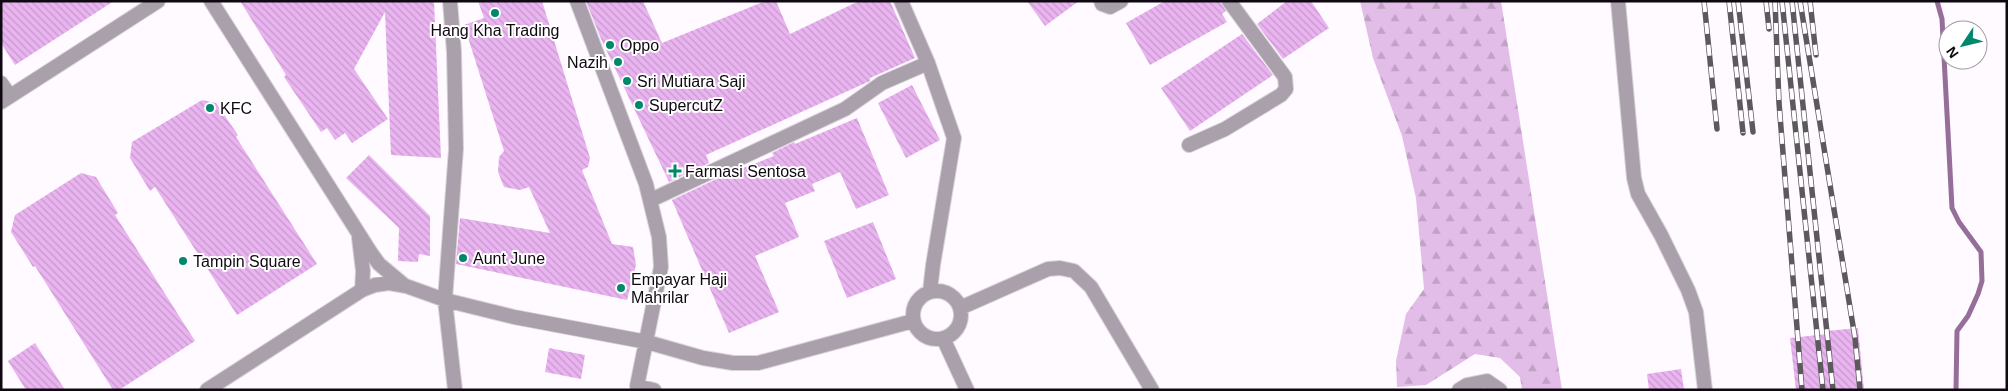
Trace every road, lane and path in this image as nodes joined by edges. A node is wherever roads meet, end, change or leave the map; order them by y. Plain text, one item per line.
1 (158, 1) edge
2 (211, 1) edge
3 (450, 1) edge
4 (577, 1) edge
5 (901, 1) edge
6 (1101, 1) edge
7 (1121, 1) edge
8 (1229, 1) edge
9 (1618, 1) edge
10 (928, 63) junction
11 (1, 83) edge
12 (6, 99) edge
13 (1189, 145) dead end
14 (651, 200) junction
15 (357, 230) junction
16 (406, 286) junction
17 (362, 290) junction
18 (930, 291) junction
19 (445, 300) junction
20 (960, 308) junction
21 (913, 321) junction
22 (943, 338) junction
23 (647, 342) junction
24 (206, 390) edge
25 (455, 390) edge
26 (654, 390) edge
27 (967, 390) edge
28 (1152, 390) edge
29 (1459, 390) edge
30 (1500, 390) edge
31 (1705, 390) edge

1 - 12 street
2 - 15 street
3 - 19 street
4 - 14 street
5 - 10 street
6 - 7 street
8 - 13 street
9 - 31 street
10 - 14 street
10 - 18 street
11 - 12 street
14 - 23 street
15 - 16 street
15 - 17 street
16 - 17 street
16 - 19 street
17 - 24 street
18 - 20 street
18 - 21 street
19 - 23 street
19 - 25 street
20 - 22 street
20 - 28 street
21 - 22 street
21 - 23 street
22 - 27 street
23 - 26 street
29 - 30 street

